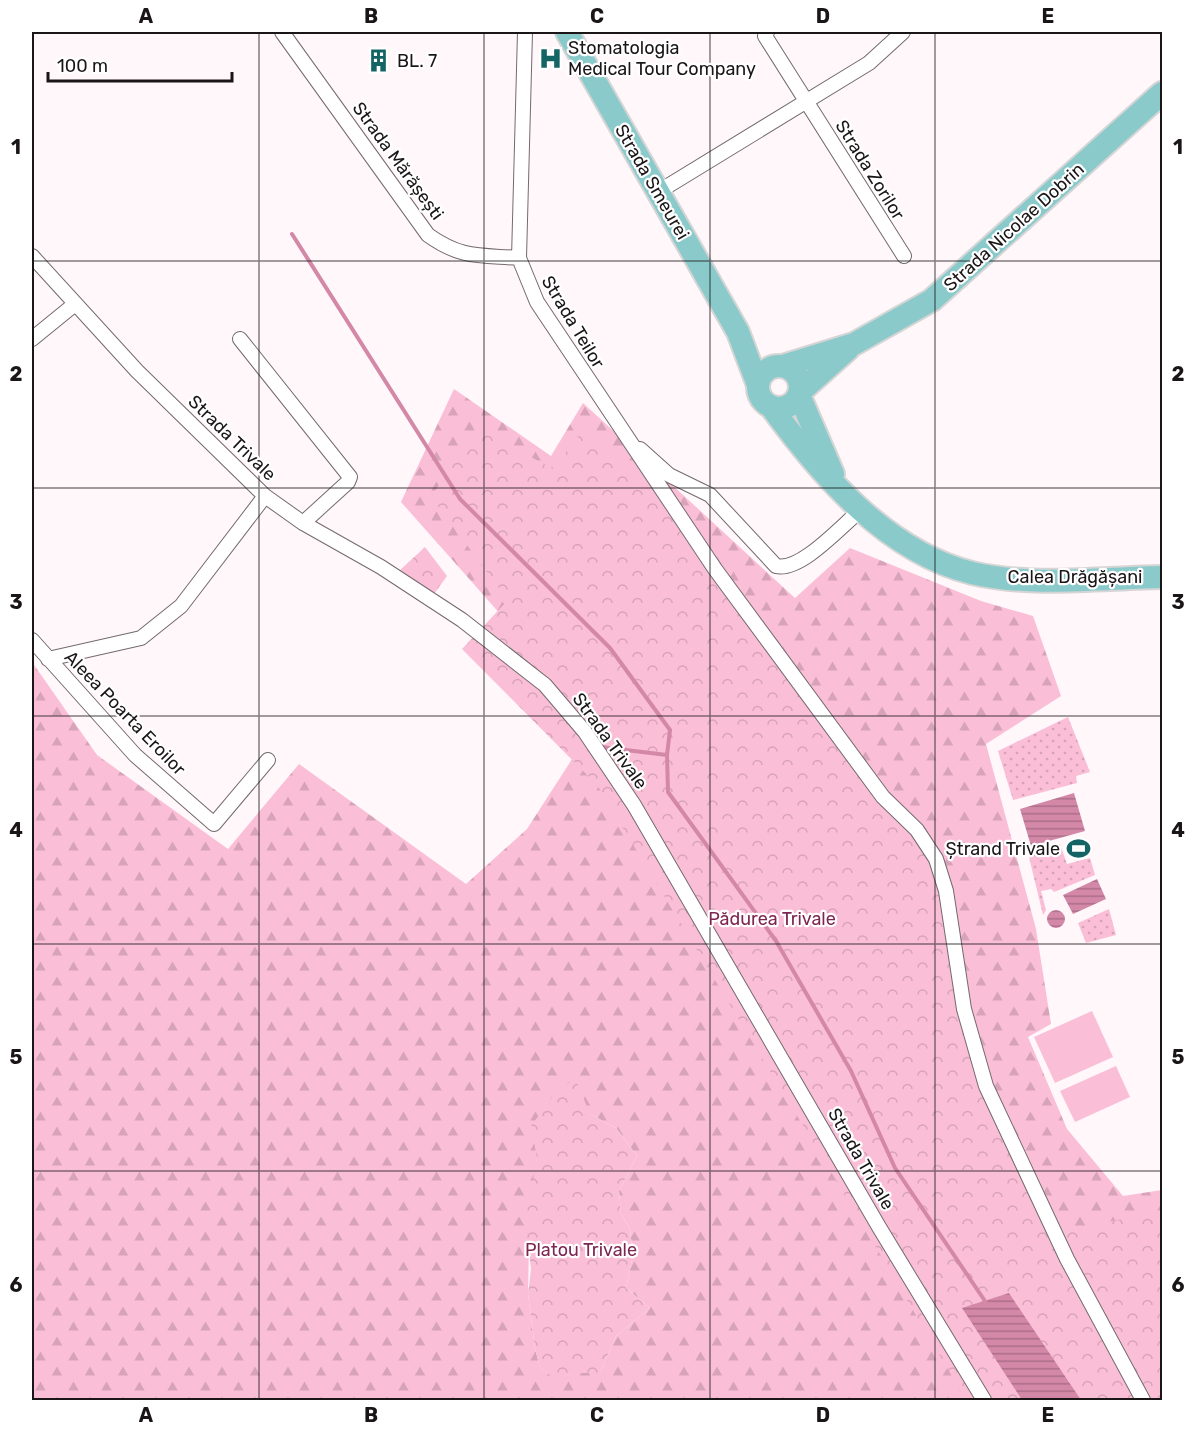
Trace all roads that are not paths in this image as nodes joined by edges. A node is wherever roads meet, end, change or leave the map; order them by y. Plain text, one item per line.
1 (282, 32) edge
2 (525, 32) edge
3 (567, 32) edge
4 (767, 32) edge
5 (903, 32) edge
6 (1162, 93) edge
7 (807, 102) junction
8 (658, 192) junction
9 (32, 256) edge
10 (904, 256) dead end
11 (519, 258) junction
12 (75, 304) junction
13 (738, 332) junction
14 (32, 339) edge
15 (240, 339) dead end
16 (854, 344) junction
17 (782, 366) junction
18 (758, 385) junction
19 (800, 393) junction
20 (772, 408) junction
21 (624, 434) junction
22 (836, 484) junction
23 (266, 496) junction
24 (862, 509) junction
25 (303, 523) junction
26 (1162, 577) edge
27 (32, 640) edge
28 (48, 659) junction
29 (268, 760) dead end
30 (984, 1401) edge
31 (1143, 1401) edge

1 - 11 street, Strada Mărășești
2 - 11 street, Strada Teilor
3 - 8 main road, Strada Smeurei
4 - 7 street, Strada Zorilor
5 - 7 street
6 - 16 main road, Strada Nicolae Dobrin
7 - 8 street
7 - 10 street, Strada Zorilor
8 - 13 main road, Strada Smeurei
9 - 12 street, Strada Trivale
11 - 21 street, Strada Teilor
12 - 14 street
12 - 23 street, Strada Trivale
13 - 17 main road, Strada Smeurei
13 - 18 main road, Strada Smeurei
15 - 25 street
16 - 17 main road, Strada Nicolae Dobrin
16 - 19 main road, Strada Nicolae Dobrin
17 - 18 main road
17 - 19 main road
18 - 20 main road
19 - 20 main road
19 - 22 main road, Calea Drăgășani
20 - 22 main road, Calea Drăgășani
21 - 24 street
21 - 31 street, Strada Teilor
22 - 24 main road, Calea Drăgășani
23 - 25 street, Strada Trivale
23 - 28 street
24 - 26 main road, Calea Drăgășani
25 - 30 street, Strada Trivale
27 - 28 street, Aleea Poarta Eroilor
28 - 29 street, Aleea Poarta Eroilor

